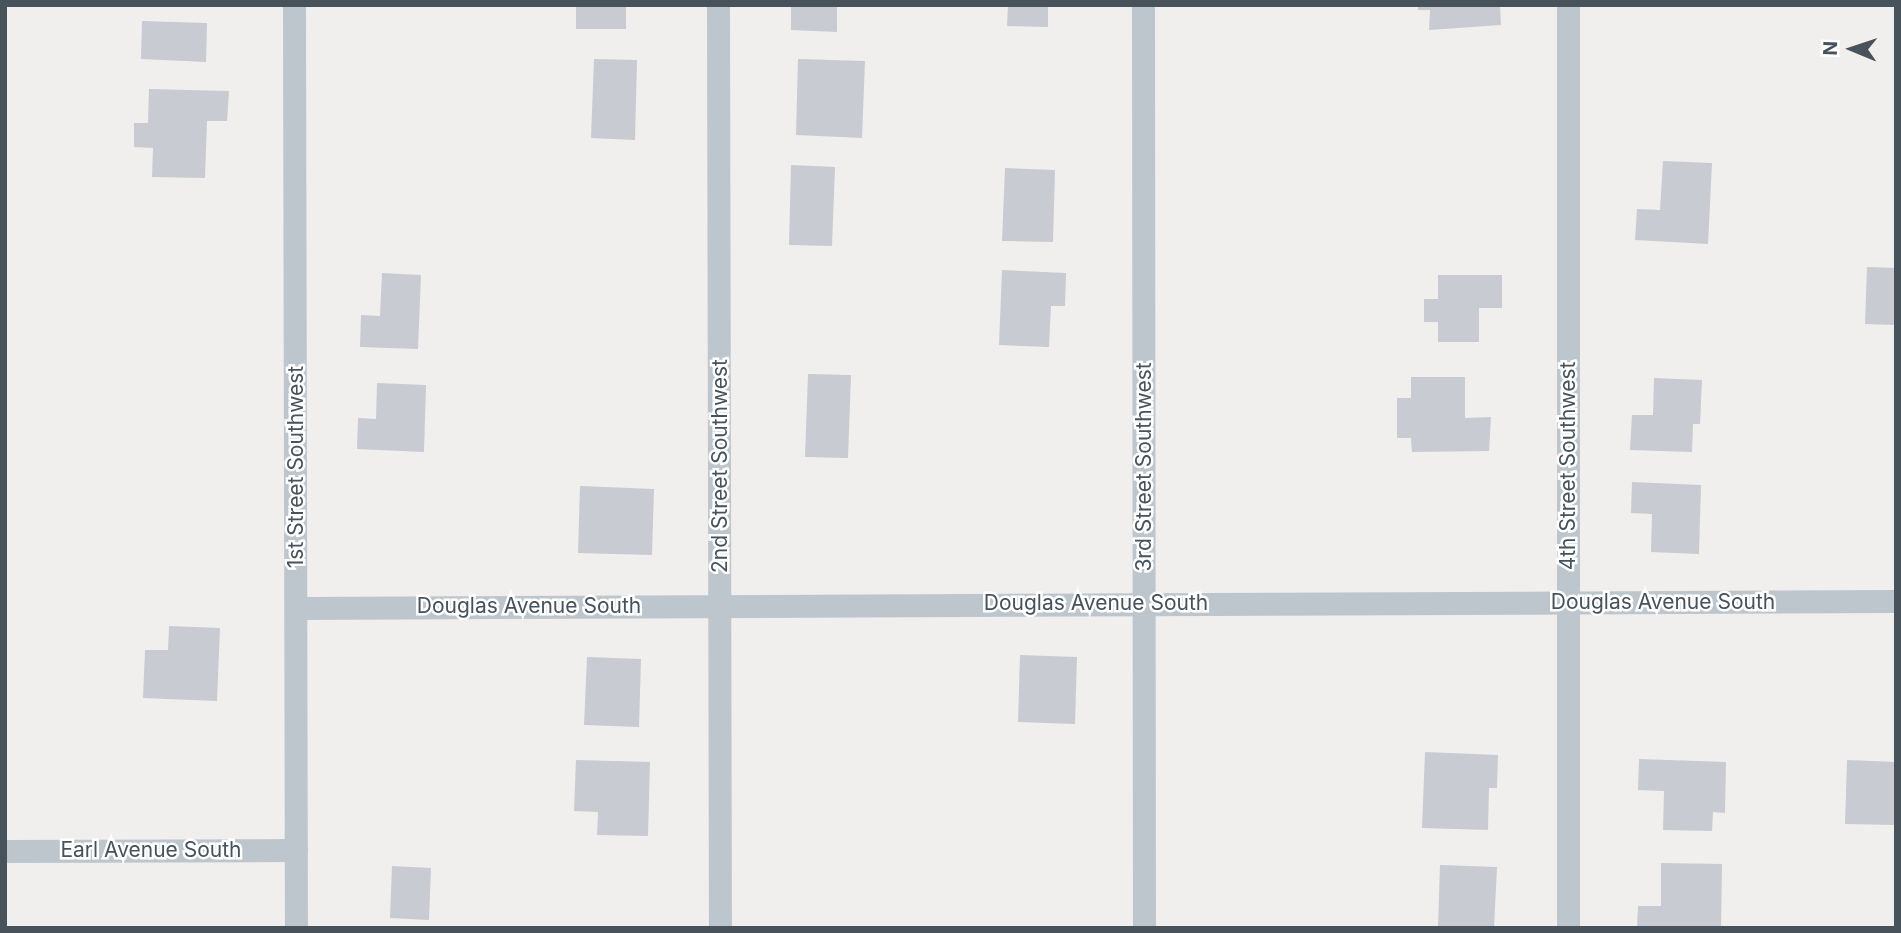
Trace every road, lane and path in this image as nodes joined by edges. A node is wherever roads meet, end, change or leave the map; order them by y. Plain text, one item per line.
1 (294, 5) edge
2 (718, 5) edge
3 (1143, 5) edge
4 (1568, 5) edge
5 (1896, 601) edge
6 (1569, 602) junction
7 (1147, 603) junction
8 (720, 605) junction
9 (296, 608) junction
10 (5, 850) edge
11 (296, 850) junction
12 (296, 928) edge
13 (720, 928) edge
14 (1144, 928) edge
15 (1568, 928) edge

1 - 9 street, 1st Street Southwest
2 - 8 street, 2nd Street Southwest
3 - 7 street, 3rd Street Southwest
4 - 6 street, 4th Street Southwest
5 - 6 street, Douglas Avenue South
6 - 7 street, Douglas Avenue South
6 - 15 street, 4th Street Southwest
7 - 8 street, Douglas Avenue South
7 - 14 street, 3rd Street Southwest
8 - 9 street, Douglas Avenue South
8 - 13 street, 2nd Street Southwest
9 - 11 street, 1st Street Southwest
10 - 11 street, Earl Avenue South
11 - 12 street, 1st Street Southwest

